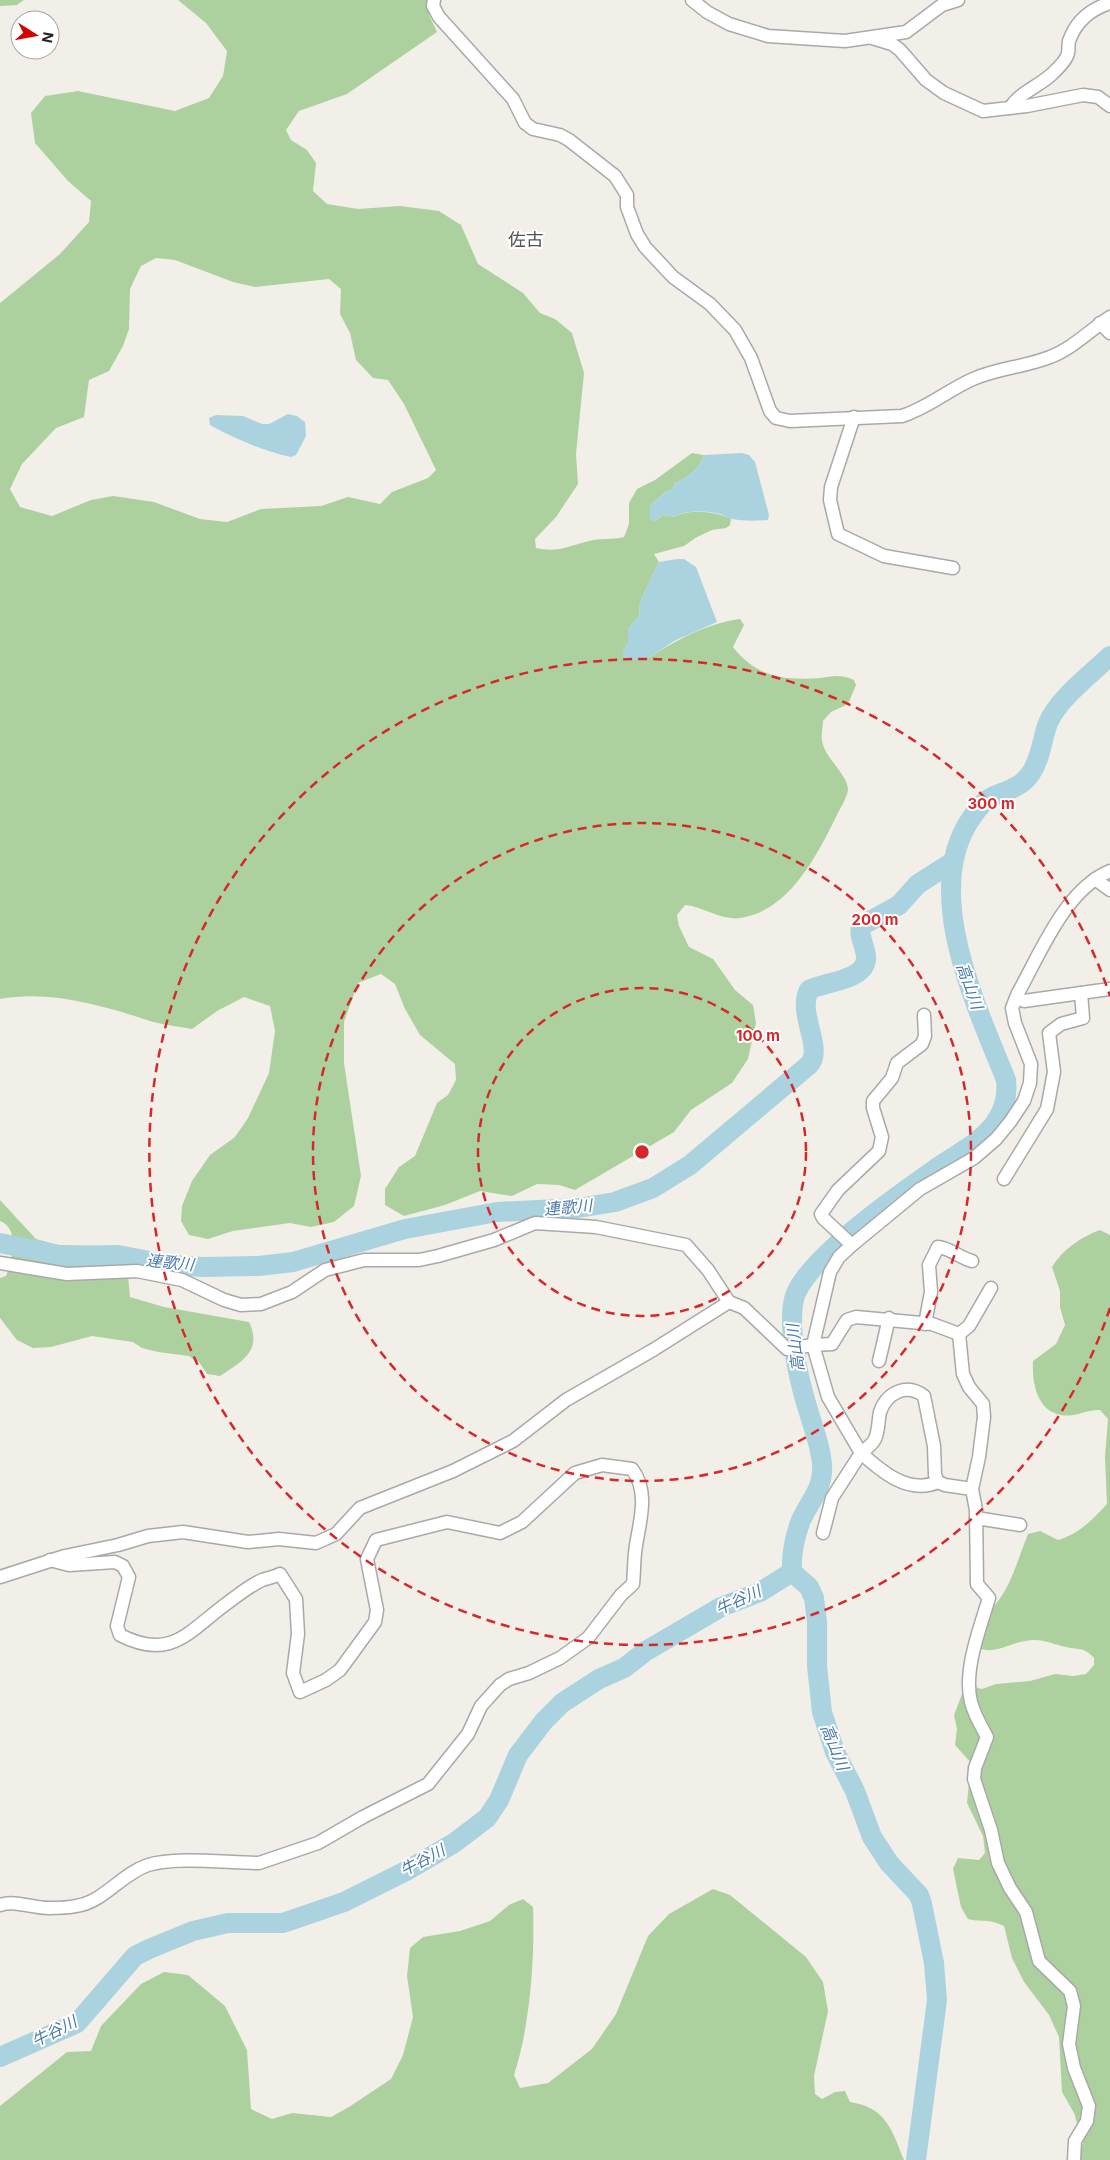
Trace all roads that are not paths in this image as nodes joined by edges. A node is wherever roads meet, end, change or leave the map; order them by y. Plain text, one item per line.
1 (434, 0) edge
2 (692, 0) edge
3 (958, 0) edge
4 (1110, 3) edge
5 (868, 37) junction
6 (1110, 106) edge
7 (1010, 108) junction
8 (1105, 320) edge
9 (1110, 333) edge
10 (854, 417) junction
11 (953, 568) dead end
12 (1110, 871) edge
13 (1095, 879) junction
14 (1110, 890) edge
15 (1110, 989) edge
16 (1081, 993) junction
17 (1016, 998) junction
18 (924, 1015) dead end
19 (1004, 1179) dead end
20 (847, 1240) junction
21 (972, 1261) dead end
22 (0, 1263) edge
23 (991, 1288) dead end
24 (729, 1302) junction
25 (889, 1318) junction
26 (925, 1324) junction
27 (959, 1334) junction
28 (813, 1345) junction
29 (879, 1361) dead end
30 (860, 1453) junction
31 (938, 1482) junction
32 (972, 1489) junction
33 (976, 1518) junction
34 (1020, 1525) dead end
35 (823, 1533) dead end
36 (50, 1560) junction
37 (0, 1577) edge
38 (0, 1905) edge
39 (1074, 2160) edge

1 - 10 street
2 - 5 street
3 - 5 street
4 - 7 street
5 - 7 street
6 - 7 street
8 - 9 street
8 - 10 street
10 - 11 street
12 - 13 street
13 - 14 street
13 - 17 street
15 - 16 street
16 - 17 street
16 - 19 street
17 - 20 street
18 - 20 street
20 - 28 street
21 - 26 street
22 - 24 street
23 - 27 street
24 - 28 street
24 - 36 street
25 - 26 street
25 - 28 street
25 - 29 street
26 - 27 street
27 - 32 street
28 - 30 street
30 - 31 street
30 - 31 street
30 - 35 street
31 - 32 street
32 - 33 street
33 - 34 street
33 - 39 street
36 - 37 street
36 - 38 street

